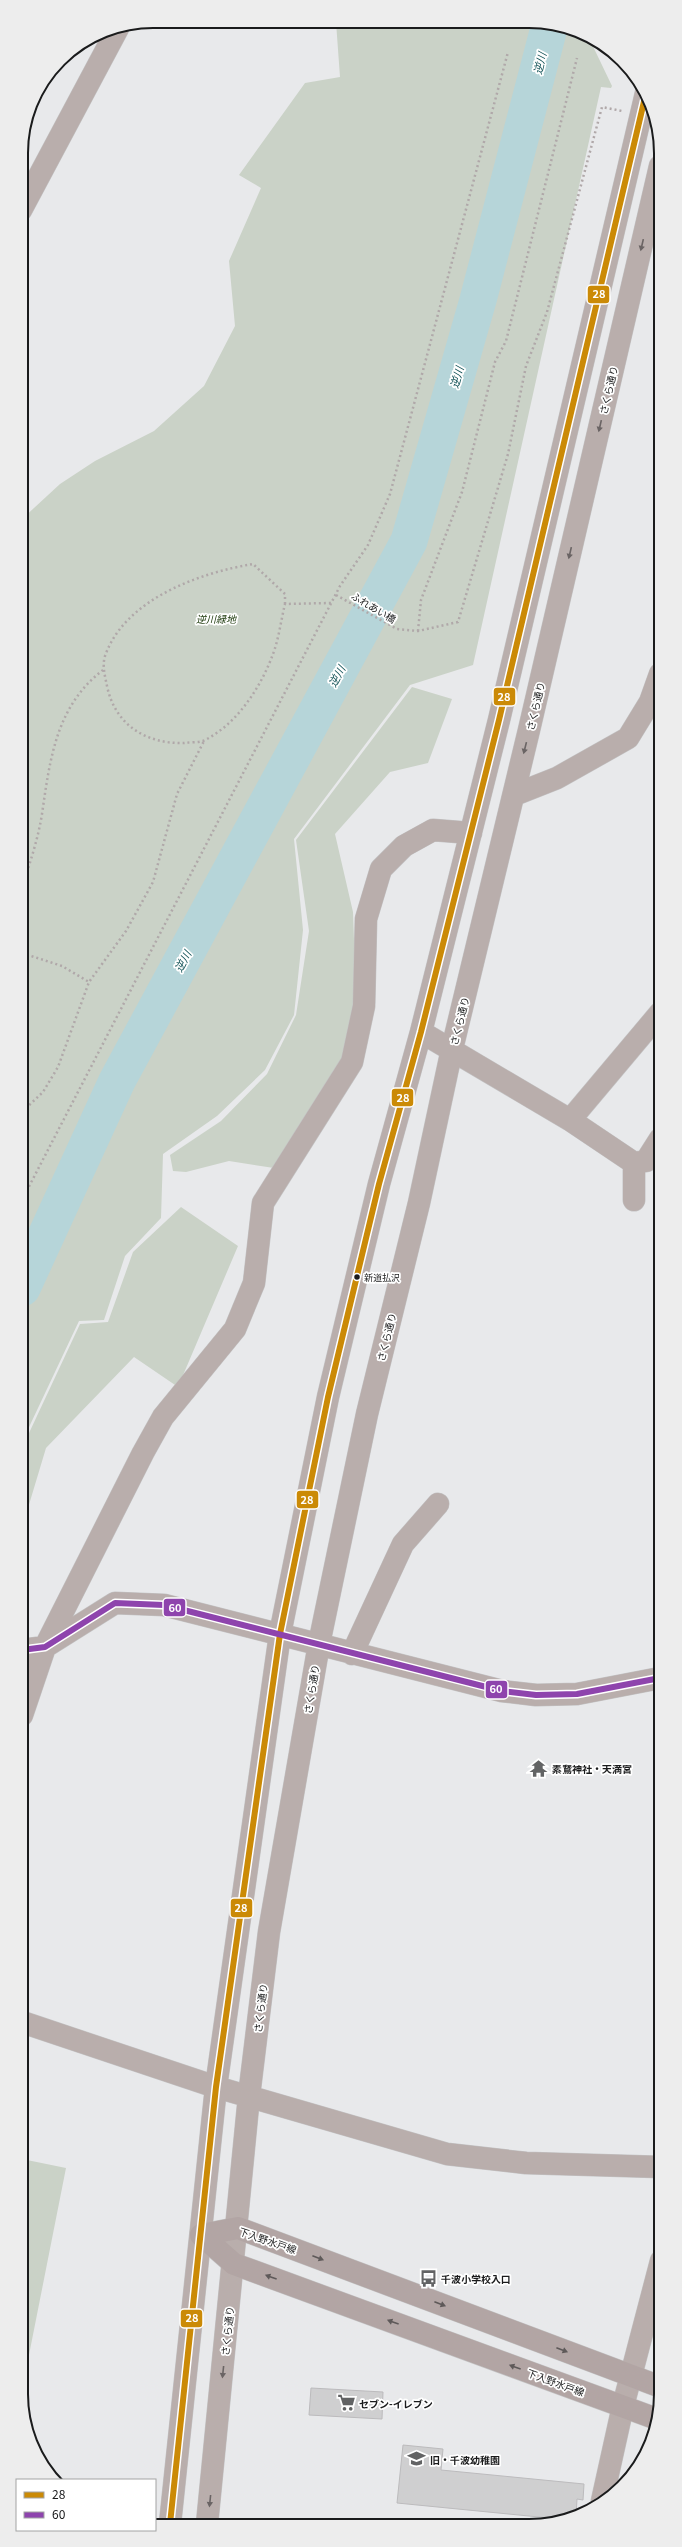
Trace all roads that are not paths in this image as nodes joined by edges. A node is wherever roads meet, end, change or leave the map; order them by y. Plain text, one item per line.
1 (115, 35) edge
2 (644, 105) edge
3 (654, 192) edge
4 (28, 197) edge
5 (654, 691) edge
6 (514, 795) junction
7 (471, 833) junction
8 (654, 1020) edge
9 (421, 1032) junction
10 (452, 1049) junction
11 (570, 1120) junction
12 (654, 1148) edge
13 (634, 1163) junction
14 (634, 1200) dead end
15 (438, 1504) dead end
16 (280, 1634) junction
17 (319, 1644) junction
18 (45, 1646) junction
19 (28, 1649) edge
20 (352, 1654) junction
21 (654, 1679) edge
22 (28, 1697) edge
23 (28, 2024) edge
24 (216, 2087) junction
25 (250, 2096) junction
26 (654, 2167) edge
27 (238, 2228) junction
28 (201, 2234) junction
29 (234, 2264) junction
30 (654, 2298) edge
31 (632, 2376) junction
32 (654, 2384) edge
33 (623, 2406) junction
34 (652, 2417) edge
35 (604, 2494) edge
36 (171, 2519) edge
37 (208, 2519) edge

1 - 4 street
2 - 7 street
3 -> 6 street, さくら通り
5 - 6 street
6 - 10 street, さくら通り
7 - 9 street
7 - 18 street
8 - 11 street
9 - 10 street
9 - 16 street
10 - 11 street
10 - 17 street, さくら通り
11 - 13 street
12 - 13 street
13 - 14 street
15 - 20 street
16 - 17 street
16 - 18 street
16 - 24 street
17 - 20 street
17 - 25 street, さくら通り
18 - 19 street
18 - 22 street
20 - 21 street
23 - 24 street
24 - 25 street
24 - 28 street
25 - 26 street
25 - 27 street, さくら通り
27 - 28 main road, 下入野水戸線
27 - 29 street, さくら通り
27 -> 31 main road, 下入野水戸線
28 - 29 main road, 下入野水戸線
28 - 36 street
33 -> 29 main road, 下入野水戸線
29 -> 37 street, さくら通り
30 - 31 street
31 - 32 main road, 下入野水戸線
31 - 33 street
33 - 34 main road, 下入野水戸線
33 - 35 street

